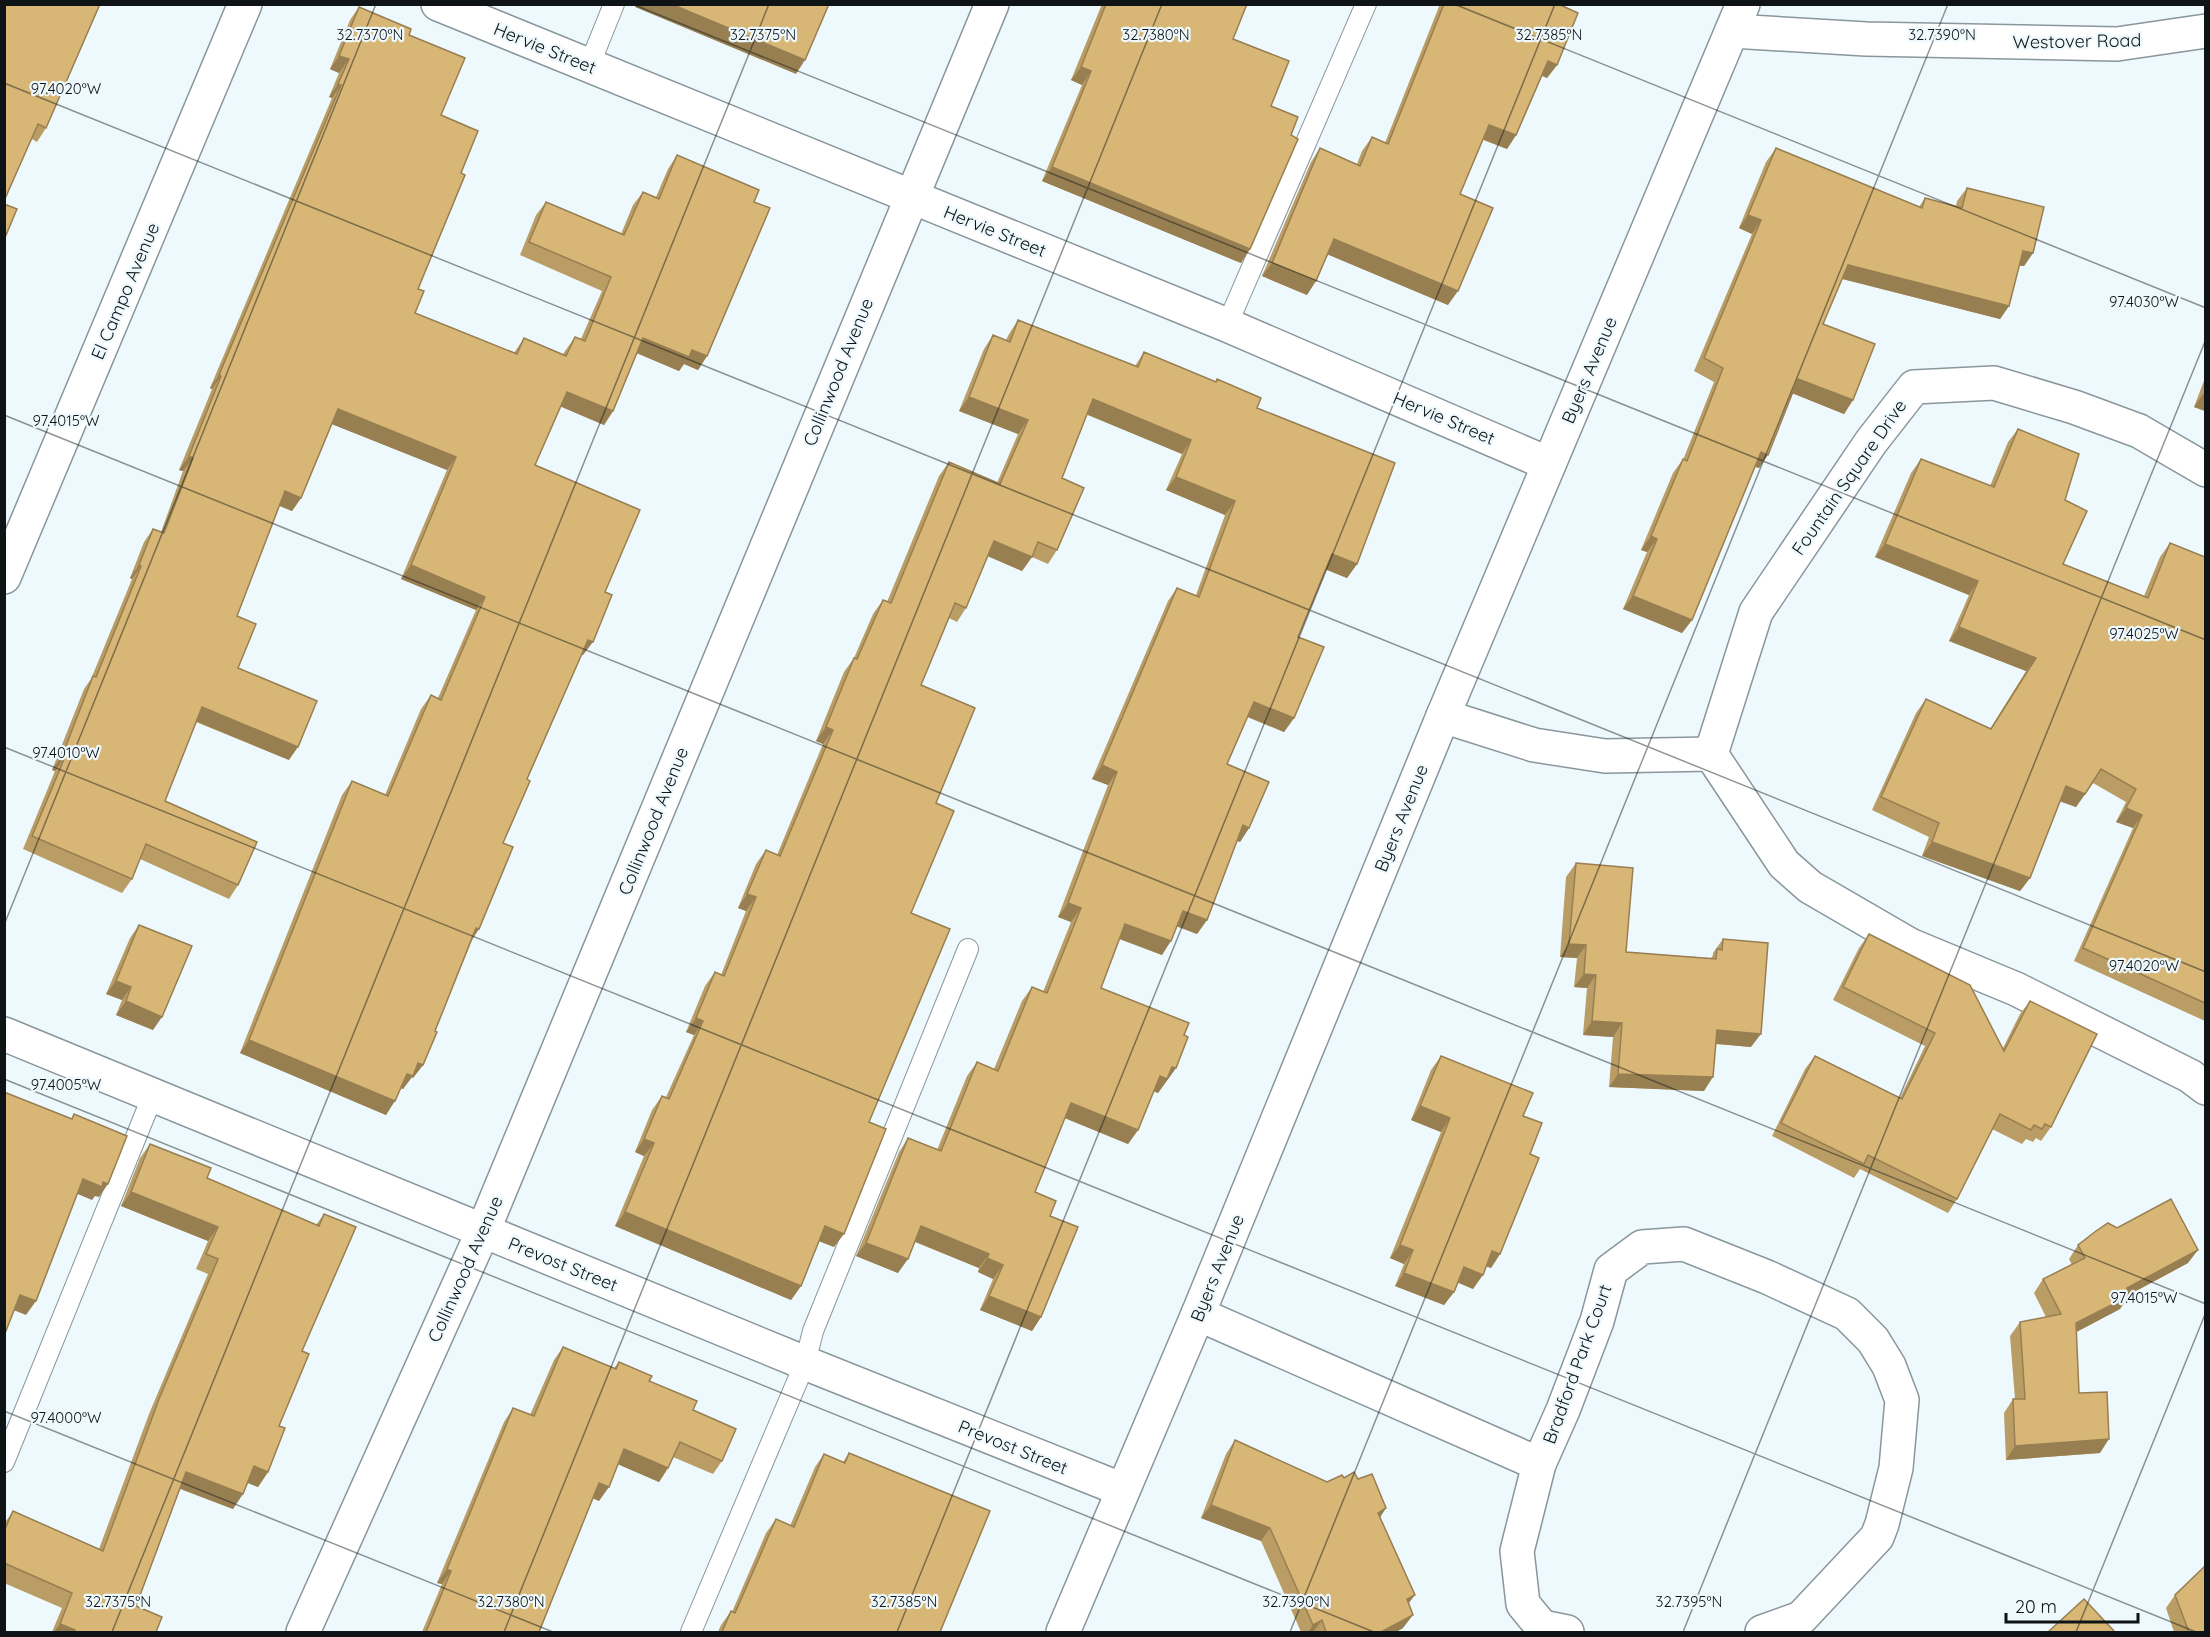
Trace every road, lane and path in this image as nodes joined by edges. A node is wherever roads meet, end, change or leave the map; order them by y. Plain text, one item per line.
1 (245, 4) edge
2 (438, 4) edge
3 (614, 4) edge
4 (992, 4) edge
5 (1366, 4) edge
6 (1738, 18) edge
7 (2205, 31) edge
8 (589, 66) junction
9 (911, 197) junction
10 (1227, 325) junction
11 (1549, 464) junction
12 (2205, 470) edge
13 (4, 577) edge
14 (1443, 716) junction
15 (1711, 754) junction
16 (968, 949) dead end
17 (4, 1034) edge
18 (2205, 1088) edge
19 (153, 1095) junction
20 (483, 1231) junction
21 (1198, 1314) junction
22 (805, 1363) junction
23 (4, 1462) edge
24 (1539, 1464) junction
25 (1123, 1490) junction
26 (303, 1632) edge
27 (691, 1632) edge
28 (1063, 1632) edge
29 (1567, 1632) edge
30 (1762, 1632) edge

1 - 13 street, El Campo Avenue
2 - 8 street, Hervie Street
3 - 8 lane
4 - 9 street, Collinwood Avenue
5 - 10 lane
6 - 7 street, Westover Road
6 - 11 street, Byers Avenue
8 - 9 street, Hervie Street
9 - 10 street, Hervie Street
9 - 20 street, Collinwood Avenue
10 - 11 street, Hervie Street
11 - 14 street, Byers Avenue
12 - 15 street, Fountain Square Drive
14 - 15 street
14 - 21 street, Byers Avenue
15 - 18 street
16 - 22 lane
17 - 19 street, Prevost Street
19 - 20 street, Prevost Street
19 - 23 lane
20 - 22 street, Prevost Street
20 - 26 street, Collinwood Avenue
21 - 24 street, Bradford Park Court
21 - 25 street, Byers Avenue
22 - 25 street, Prevost Street
22 - 27 lane
24 - 29 street, Bradford Park Court
24 - 30 street, Bradford Park Court
25 - 28 street, Byers Avenue

